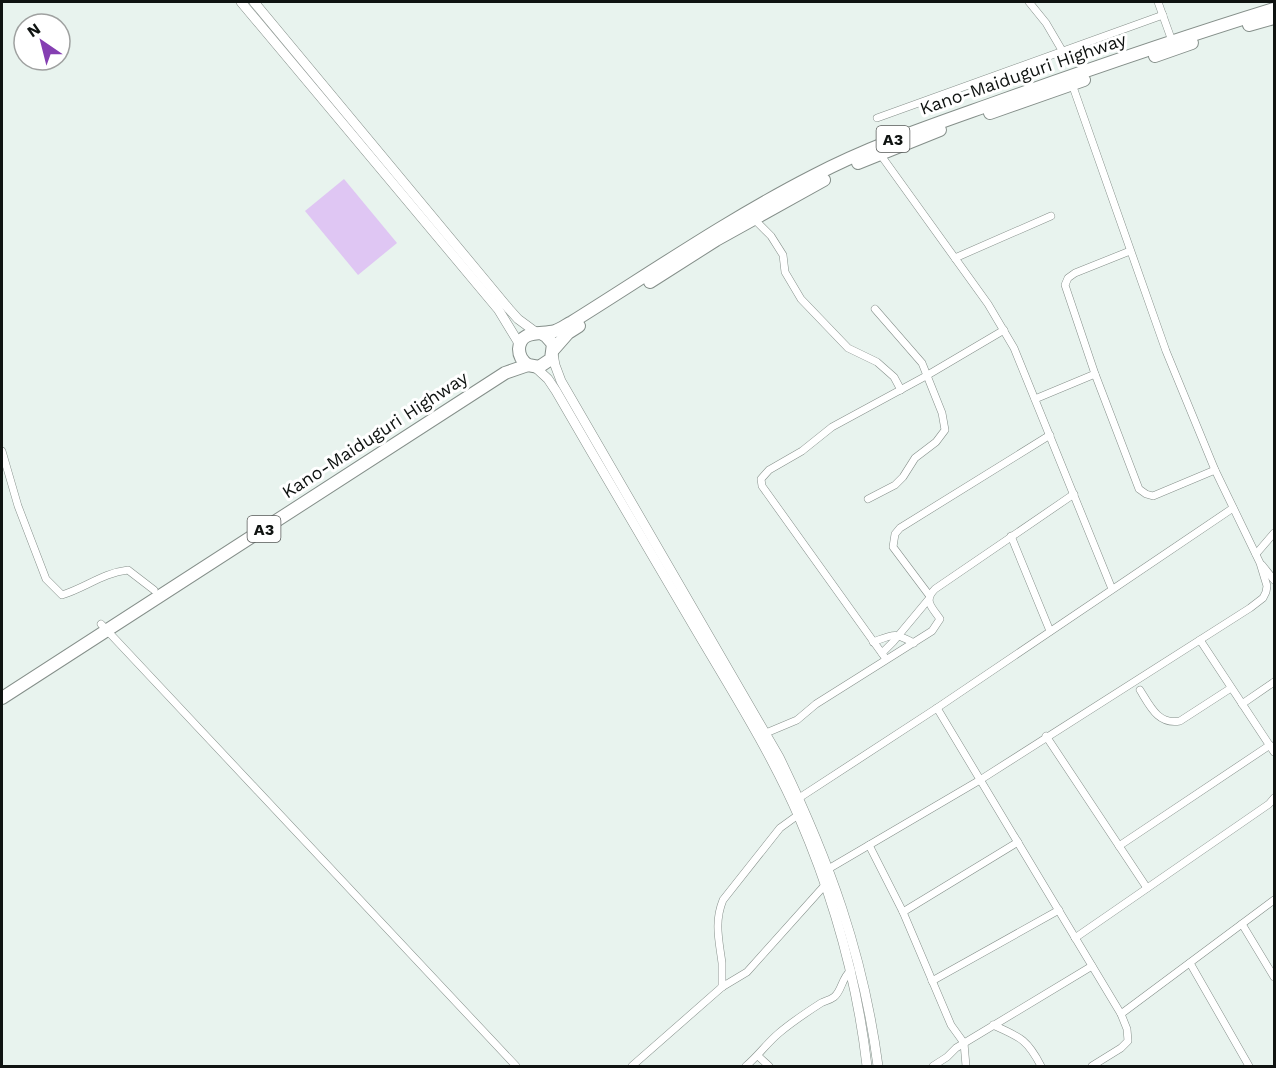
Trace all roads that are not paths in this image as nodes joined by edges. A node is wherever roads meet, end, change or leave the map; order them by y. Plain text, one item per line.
1 (241, 2) edge
2 (254, 2) edge
3 (1029, 2) edge
4 (1158, 2) edge
5 (1275, 9) edge
6 (1163, 15) junction
7 (1275, 18) edge
8 (1172, 41) junction
9 (1063, 52) junction
10 (1072, 84) junction
11 (1041, 91) junction
12 (877, 118) dead end
13 (880, 154) junction
14 (1051, 216) dead end
15 (754, 219) junction
16 (1130, 251) junction
17 (955, 258) junction
18 (875, 309) dead end
19 (1004, 330) junction
20 (539, 333) junction
21 (519, 347) junction
22 (554, 352) junction
23 (531, 366) junction
24 (1095, 374) junction
25 (926, 376) junction
26 (901, 390) junction
27 (1035, 399) junction
28 (1050, 435) junction
29 (2, 451) edge
30 (1215, 470) junction
31 (1074, 494) junction
32 (868, 499) dead end
33 (1233, 508) junction
34 (1275, 533) edge
35 (1011, 536) junction
36 (1256, 554) junction
37 (1260, 563) junction
38 (1275, 580) edge
39 (1112, 589) junction
40 (154, 590) junction
41 (1275, 593) edge
42 (928, 598) junction
43 (1257, 603) junction
44 (104, 627) junction
45 (1050, 632) junction
46 (899, 635) junction
47 (1200, 640) junction
48 (873, 642) junction
49 (914, 643) junction
50 (884, 656) junction
51 (1275, 682) edge
52 (2, 688) edge
53 (1231, 688) junction
54 (1140, 690) dead end
55 (2, 698) edge
56 (1242, 704) junction
57 (937, 708) junction
58 (766, 733) junction
59 (1046, 736) junction
60 (1270, 745) junction
61 (1275, 752) edge
62 (980, 780) junction
63 (1275, 798) edge
64 (796, 800) junction
65 (798, 815) junction
66 (1018, 842) junction
67 (869, 845) junction
68 (1119, 846) junction
69 (830, 868) junction
70 (825, 885) junction
71 (1147, 888) junction
72 (1275, 900) edge
73 (1059, 910) junction
74 (903, 912) junction
75 (1242, 924) junction
76 (1075, 938) junction
77 (1190, 963) junction
78 (1092, 966) junction
79 (851, 970) junction
80 (1275, 977) edge
81 (932, 981) junction
82 (722, 987) junction
83 (1121, 1014) junction
84 (993, 1025) junction
85 (964, 1043) junction
86 (758, 1056) junction
87 (516, 1066) edge
88 (632, 1066) edge
89 (746, 1066) edge
90 (769, 1066) edge
91 (867, 1066) edge
92 (879, 1066) edge
93 (933, 1066) edge
94 (966, 1066) edge
95 (1041, 1066) edge
96 (1092, 1066) edge
97 (1249, 1066) edge

1 - 21 main road
2 - 20 main road
3 - 9 street
4 - 6 street
5 - 8 highway, Kano-Maiduguri Highway / A3
6 - 8 street
6 - 9 street
7 - 10 highway, Kano-Maiduguri Highway / A3
8 - 11 highway, Kano-Maiduguri Highway / A3
9 - 12 street
10 - 11 highway, Kano-Maiduguri Highway / A3
10 - 16 street
11 - 13 highway, Kano-Maiduguri Highway / A3
11 - 20 highway, Kano-Maiduguri Highway / A3
13 - 15 highway, Kano-Maiduguri Highway / A3
13 - 17 street
14 - 17 street
15 - 22 highway, Kano-Maiduguri Highway / A3
15 - 26 street
16 - 24 street
16 - 30 street
17 - 19 street
18 - 25 street
19 - 25 street
19 - 27 street
20 - 21 highway, A3
20 - 22 highway
21 - 23 highway
21 - 40 highway, Kano-Maiduguri Highway / A3
22 - 23 highway, A3
22 - 58 main road
23 - 44 highway, Kano-Maiduguri Highway / A3
23 - 64 main road
24 - 27 street
24 - 30 street
25 - 26 street
25 - 32 street
26 - 48 street
27 - 28 street
28 - 31 street
28 - 42 street
29 - 40 street
30 - 33 street
31 - 35 street
31 - 39 street
33 - 36 street
33 - 39 street
34 - 36 street
35 - 42 street
35 - 45 street
36 - 37 street
37 - 38 street
37 - 43 street
39 - 45 street
40 - 44 highway, Kano-Maiduguri Highway / A3
41 - 43 street
42 - 46 street
42 - 49 street
43 - 47 street
44 - 52 highway, Kano-Maiduguri Highway / A3
44 - 55 highway, Kano-Maiduguri Highway / A3
44 - 87 street
45 - 57 street
46 - 48 street
46 - 49 street
46 - 50 street
47 - 53 street
47 - 59 street
48 - 50 street
49 - 50 street
50 - 58 street
51 - 56 street
53 - 54 street
53 - 56 street
56 - 60 street
57 - 62 street
57 - 64 street
58 - 64 main road
59 - 62 street
59 - 68 street
60 - 61 street
60 - 68 street
62 - 66 street
62 - 67 street
63 - 71 street
64 - 65 main road
64 - 69 main road
65 - 70 main road
65 - 82 street
66 - 73 street
66 - 74 street
67 - 69 street
67 - 74 street
68 - 71 street
69 - 92 main road
70 - 79 main road
70 - 82 street
71 - 76 street
72 - 75 street
73 - 76 street
73 - 81 street
74 - 81 street
75 - 77 street
75 - 80 street
76 - 78 street
77 - 83 street
77 - 97 street
78 - 83 street
78 - 84 street
79 - 86 street
79 - 91 main road
81 - 85 street
82 - 88 street
83 - 96 street
84 - 85 street
84 - 95 street
85 - 93 street
85 - 94 street
86 - 89 street
86 - 90 street

